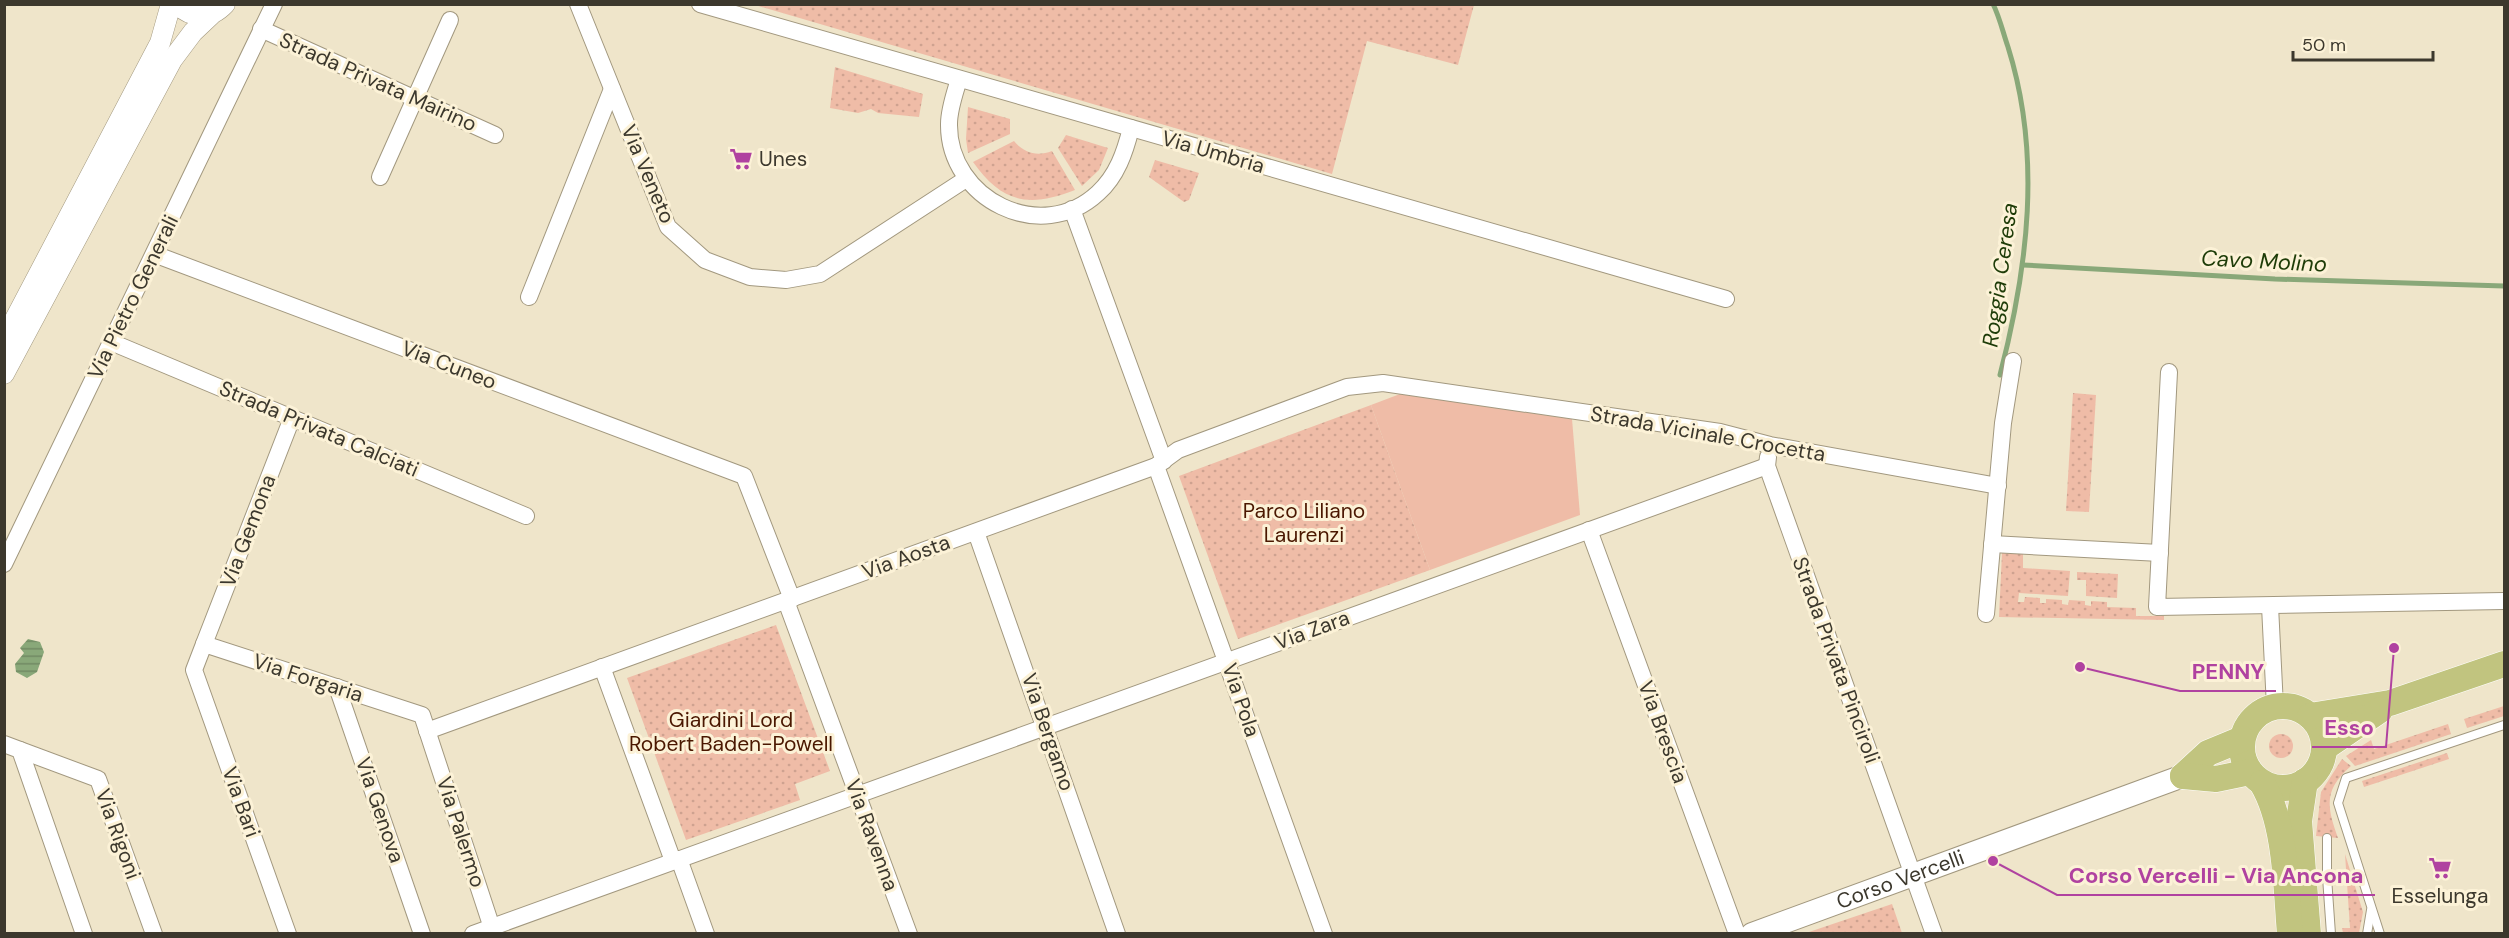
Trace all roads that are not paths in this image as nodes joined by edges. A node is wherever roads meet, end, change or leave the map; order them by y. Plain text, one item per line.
1 (171, 4) edge
2 (176, 4) edge
3 (274, 4) edge
4 (578, 4) edge
5 (700, 4) edge
6 (218, 10) edge
7 (450, 20) dead end
8 (261, 29) junction
9 (958, 79) junction
10 (612, 89) junction
11 (415, 99) junction
12 (1131, 128) junction
13 (495, 135) dead end
14 (380, 177) dead end
15 (966, 179) junction
16 (1072, 209) junction
17 (154, 254) junction
18 (529, 297) dead end
19 (1726, 299) dead end
20 (4, 340) edge
21 (111, 342) junction
22 (2013, 362) dead end
23 (5, 370) edge
24 (2169, 372) dead end
25 (1383, 383) joint
26 (292, 418) junction
27 (1770, 445) junction
28 (1160, 464) junction
29 (1767, 466) junction
30 (744, 476) joint
31 (1998, 486) junction
32 (526, 516) dead end
33 (1588, 530) junction
34 (976, 532) junction
35 (1992, 544) junction
36 (2160, 553) junction
37 (4, 564) edge
38 (789, 600) junction
39 (2505, 601) edge
40 (2270, 606) junction
41 (1986, 614) dead end
42 (204, 644) junction
43 (1228, 661) junction
44 (2505, 664) edge
45 (602, 667) junction
46 (337, 687) junction
47 (2390, 703) junction
48 (2275, 707) junction
49 (2310, 716) junction
50 (2505, 725) edge
51 (1046, 726) junction
52 (427, 731) junction
53 (2242, 739) junction
54 (12, 747) edge
55 (2324, 748) junction
56 (2183, 776) junction
57 (2256, 777) junction
58 (2305, 782) junction
59 (858, 795) junction
60 (2327, 838) dead end
61 (676, 860) junction
62 (1913, 874) junction
63 (2371, 910) junction
64 (493, 930) edge
65 (2326, 932) edge
66 (2367, 932) edge
67 (84, 933) edge
68 (154, 933) edge
69 (288, 933) edge
70 (422, 933) edge
71 (473, 933) edge
72 (706, 933) edge
73 (909, 933) edge
74 (1118, 933) edge
75 (1324, 933) edge
76 (1737, 933) edge
77 (1752, 933) edge
78 (1934, 933) edge
79 (2290, 933) edge
80 (2380, 933) edge

1 - 20 street
2 - 6 street
3 - 8 street, Via Pietro Generali
4 - 10 street, Via Veneto
5 - 9 street, Via Umbria
6 - 23 street
7 - 11 street
8 - 11 street, Strada Privata Mairino
8 - 17 street, Via Pietro Generali
9 - 12 street, Via Umbria
9 - 15 street
10 - 15 street, Via Veneto
10 - 18 street
11 - 13 street, Strada Privata Mairino
11 - 14 street
12 - 16 street
12 - 19 street, Via Umbria
15 - 16 street
16 - 28 street, Via Pola
17 - 21 street, Via Pietro Generali
17 - 30 street, Via Cuneo
21 - 26 street, Strada Privata Calciati
21 - 37 street, Via Pietro Generali
22 - 31 street
24 - 36 street
25 - 27 street, Strada Vicinale Crocetta
25 - 28 street, Via Aosta
26 - 32 street, Strada Privata Calciati
26 - 42 street, Via Gemona
27 - 29 street, Strada Privata Pinciroli
27 - 31 street, Strada Vicinale Crocetta
28 - 34 street, Via Aosta
28 - 43 street, Via Pola
29 - 33 street, Via Zara
29 - 62 street, Strada Privata Pinciroli
30 - 38 street, Via Ravenna
31 - 35 street
33 - 43 street, Via Zara
33 - 76 street, Via Brescia
34 - 38 street, Via Aosta
34 - 51 street, Via Bergamo
35 - 36 street
35 - 41 street
36 - 40 street
38 - 45 street, Via Aosta
38 - 59 street, Via Ravenna
39 - 40 street
40 - 48 street
42 - 46 street, Via Forgaria
42 - 69 street, Via Bari
43 - 51 street, Via Zara
43 - 75 street, Via Pola
44 - 47 main road
45 - 52 street, Via Aosta
45 - 61 street
46 - 52 street, Via Forgaria
46 - 70 street, Via Genova
47 - 49 main road
47 - 55 main road
48 - 49 main road
48 - 53 main road
49 - 55 main road
50 - 63 lane
51 - 59 street, Via Zara
51 - 74 street, Via Bergamo
52 - 64 street, Via Palermo
53 - 56 main road
53 - 57 main road
54 - 67 street
54 - 68 street, Via Rigoni
55 - 58 main road
56 - 57 main road
56 - 62 main road, Corso Vercelli
57 - 58 main road
57 - 79 main road
58 - 65 main road
59 - 61 street, Via Zara
59 - 73 street, Via Ravenna
60 - 65 lane
61 - 64 street, Via Zara
61 - 72 street
62 - 77 main road, Corso Vercelli
62 - 78 street, Strada Privata Pinciroli
63 - 66 lane
63 - 80 lane
64 - 71 street, Via Zara

